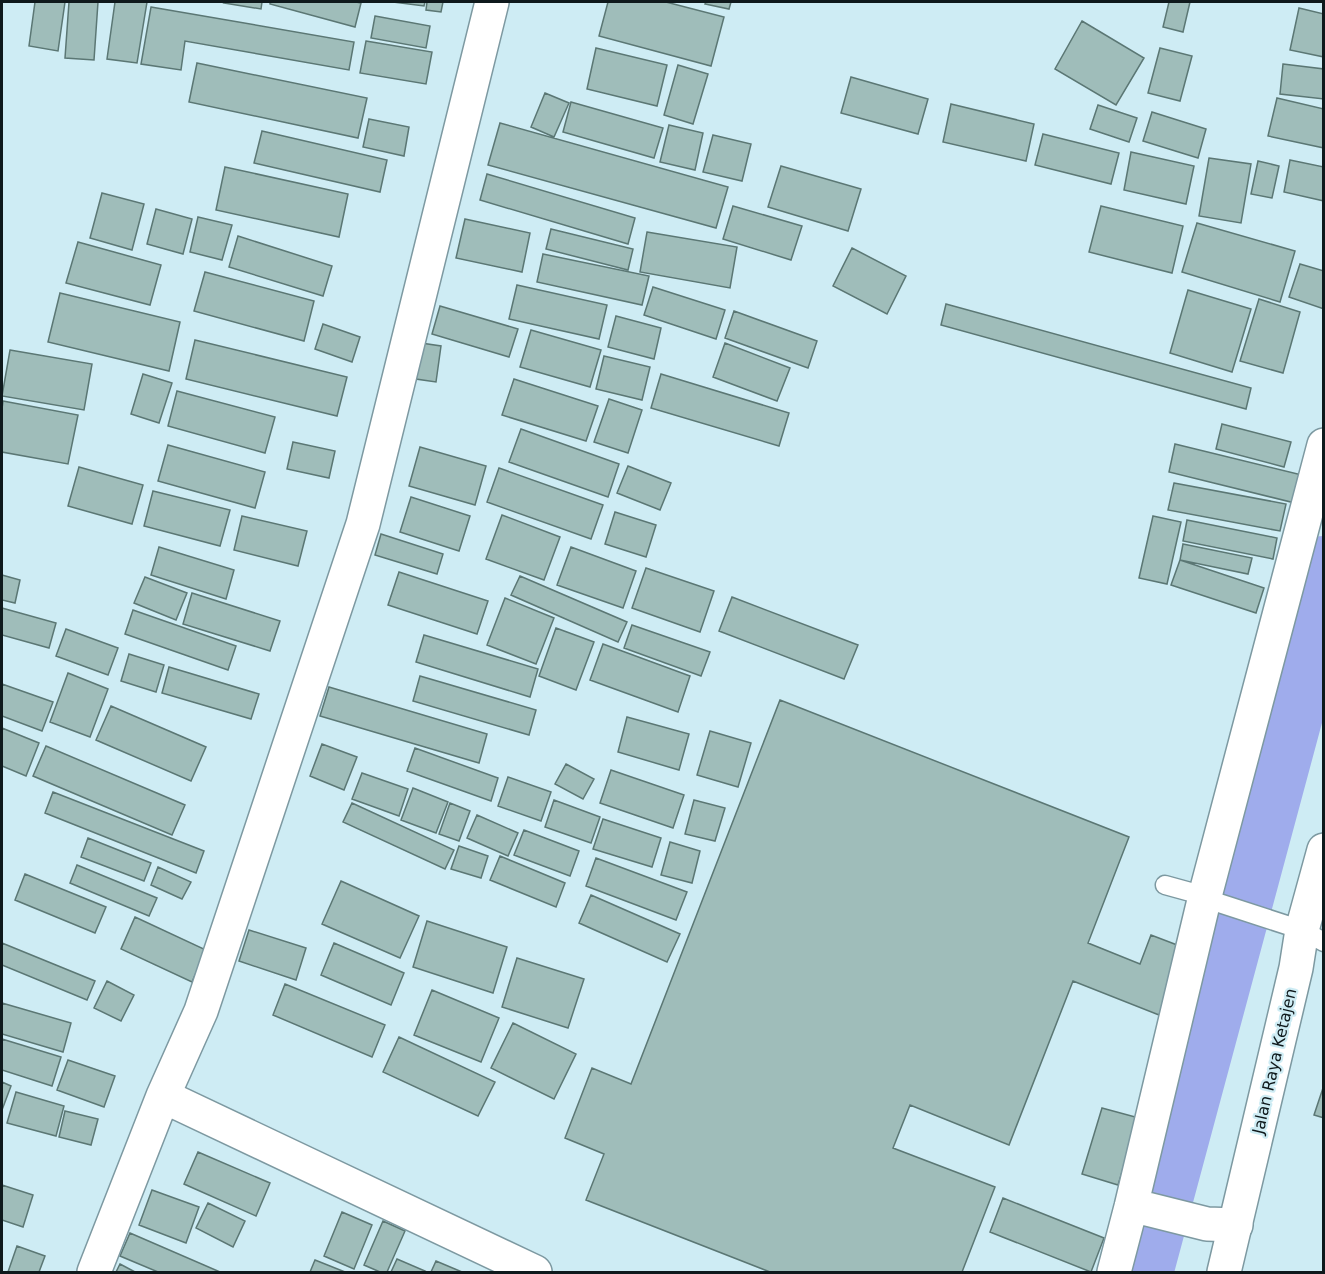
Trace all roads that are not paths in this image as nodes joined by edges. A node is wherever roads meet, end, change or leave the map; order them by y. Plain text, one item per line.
1 (492, 2) edge
2 (1323, 445) edge
3 (1323, 850) edge
4 (1166, 885) dead end
5 (1212, 899) junction
6 (1300, 931) edge
7 (163, 1096) junction
8 (1139, 1208) junction
9 (1221, 1225) junction
10 (94, 1272) edge
11 (535, 1272) edge
12 (1114, 1272) edge
13 (1224, 1272) edge

1 - 7 street
2 - 5 street
3 - 6 street, Jalan Raya Ketajen
4 - 5 lane
5 - 6 lane
5 - 8 street
6 - 9 street, Jalan Raya Ketajen
7 - 10 street
7 - 11 street
8 - 9 street
8 - 12 street
9 - 13 street, Jalan Raya Ketajen

